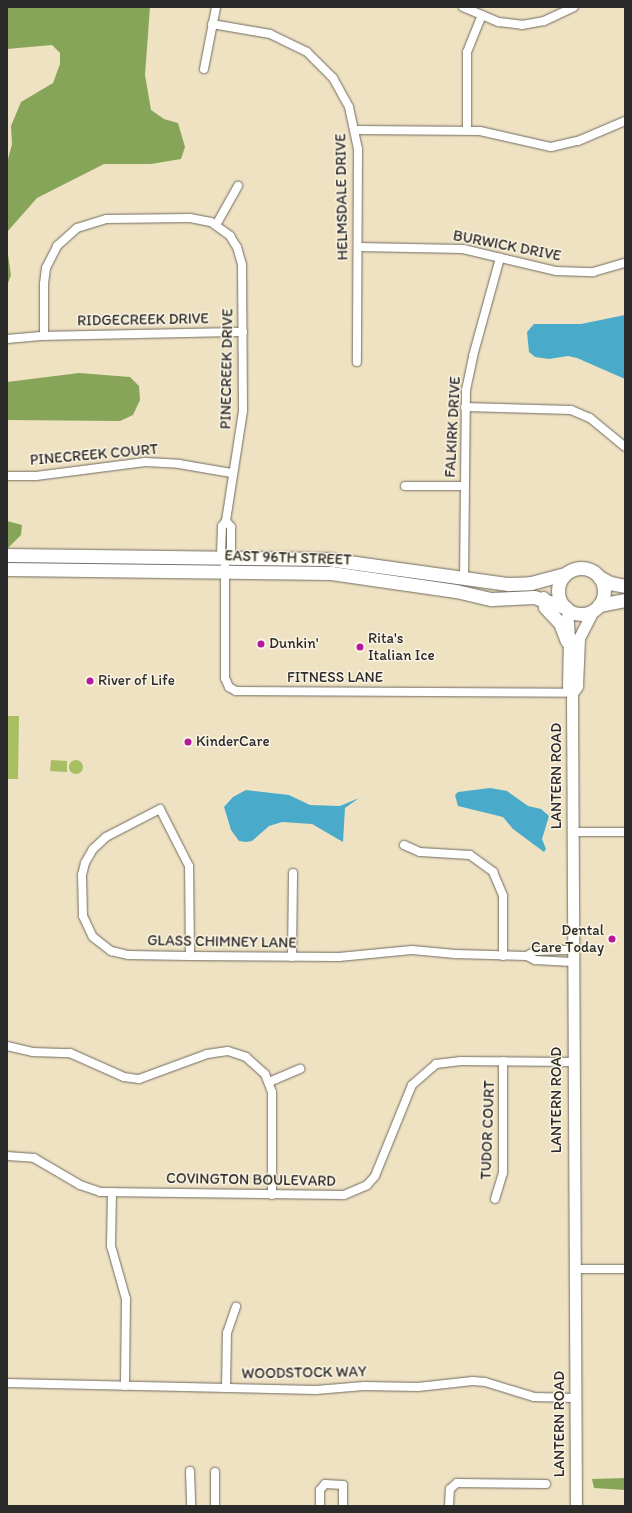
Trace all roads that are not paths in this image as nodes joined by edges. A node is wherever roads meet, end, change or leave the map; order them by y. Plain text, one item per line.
1 (216, 7) edge
2 (463, 7) edge
3 (574, 7) edge
4 (482, 15) junction
5 (212, 24) junction
6 (204, 69) dead end
7 (625, 121) edge
8 (356, 130) junction
9 (467, 130) junction
10 (238, 186) dead end
11 (216, 224) junction
12 (358, 247) junction
13 (500, 258) junction
14 (625, 263) edge
15 (243, 332) junction
16 (44, 336) junction
17 (7, 339) edge
18 (358, 362) dead end
19 (465, 407) junction
20 (625, 447) edge
21 (231, 473) junction
22 (7, 476) edge
23 (405, 486) dead end
24 (464, 486) junction
25 (7, 555) edge
26 (38, 555) junction
27 (7, 561) edge
28 (225, 562) junction
29 (7, 569) edge
30 (565, 574) junction
31 (599, 577) junction
32 (464, 578) junction
33 (625, 586) edge
34 (542, 598) junction
35 (625, 600) edge
36 (566, 608) junction
37 (596, 608) junction
38 (568, 641) junction
39 (572, 693) junction
40 (572, 832) junction
41 (625, 832) edge
42 (404, 845) dead end
43 (293, 873) dead end
44 (572, 950) junction
45 (190, 956) junction
46 (503, 956) junction
47 (528, 956) junction
48 (292, 957) junction
49 (572, 962) junction
50 (7, 1046) edge
51 (503, 1061) junction
52 (572, 1062) junction
53 (300, 1069) dead end
54 (269, 1082) junction
55 (7, 1156) edge
56 (112, 1192) junction
57 (272, 1195) junction
58 (495, 1199) dead end
59 (574, 1269) junction
60 (625, 1269) edge
61 (236, 1307) dead end
62 (7, 1383) edge
63 (125, 1386) junction
64 (226, 1388) junction
65 (575, 1398) junction
66 (190, 1471) dead end
67 (215, 1472) dead end
68 (546, 1484) dead end
69 (191, 1506) edge
70 (215, 1506) edge
71 (320, 1506) edge
72 (344, 1506) edge
73 (449, 1506) edge
74 (576, 1506) edge

1 - 5 street
2 - 4 street
3 - 4 street
4 - 9 street
5 - 6 street
5 - 8 street, HELMSDALE DRIVE
7 - 9 street
8 - 9 street
8 - 12 street, HELMSDALE DRIVE
10 - 11 street
11 - 15 street, PINECREEK DRIVE
11 - 16 street
12 - 13 street, BURWICK DRIVE
12 - 18 street, HELMSDALE DRIVE
13 - 14 street, BURWICK DRIVE
13 - 19 street, FALKIRK DRIVE
15 - 16 street, RIDGECREEK DRIVE
15 - 21 street, PINECREEK DRIVE
16 - 17 street, RIDGECREEK DRIVE
19 - 20 street
19 - 24 street, FALKIRK DRIVE
21 - 22 street, PINECREEK COURT
21 - 28 street, PINECREEK DRIVE
23 - 24 street
24 - 32 street, FALKIRK DRIVE
25 - 26 main road, EAST 96TH STREET
26 - 27 main road
26 - 28 main road, EAST 96TH STREET
28 - 29 main road, EAST 96TH STREET
28 - 32 main road, EAST 96TH STREET
28 - 34 main road, EAST 96TH STREET
28 - 39 street, FITNESS LANE
30 - 31 main road
30 - 32 main road, EAST 96TH STREET
30 - 36 main road
31 - 33 main road
31 - 37 main road
34 - 36 main road, EAST 96TH STREET
34 - 38 main road
35 - 37 main road
36 - 37 main road
36 - 38 street, LANTERN ROAD
37 - 39 street, LANTERN ROAD
38 - 39 street, LANTERN ROAD
39 - 40 street, LANTERN ROAD
40 - 41 street
40 - 44 street, LANTERN ROAD
42 - 46 street
43 - 48 street
44 - 47 street, GLASS CHIMNEY LANE
44 - 49 street, LANTERN ROAD
45 - 45 street, GLASS CHIMNEY LANE
45 - 48 street, GLASS CHIMNEY LANE
46 - 47 street, GLASS CHIMNEY LANE
46 - 48 street, GLASS CHIMNEY LANE
47 - 49 street, GLASS CHIMNEY LANE
49 - 52 street, LANTERN ROAD
50 - 54 street
51 - 52 street, COVINGTON BOULEVARD
51 - 57 street, COVINGTON BOULEVARD
51 - 58 street, TUDOR COURT
52 - 59 street, LANTERN ROAD
53 - 54 street
54 - 57 street
55 - 56 street, COVINGTON BOULEVARD
56 - 57 street, COVINGTON BOULEVARD
56 - 63 street
59 - 60 street
59 - 65 street, LANTERN ROAD
61 - 64 street
62 - 63 street, WOODSTOCK WAY
63 - 64 street, WOODSTOCK WAY
64 - 65 street, WOODSTOCK WAY
65 - 74 street, LANTERN ROAD
66 - 69 street
67 - 70 street
68 - 73 street
71 - 72 street

